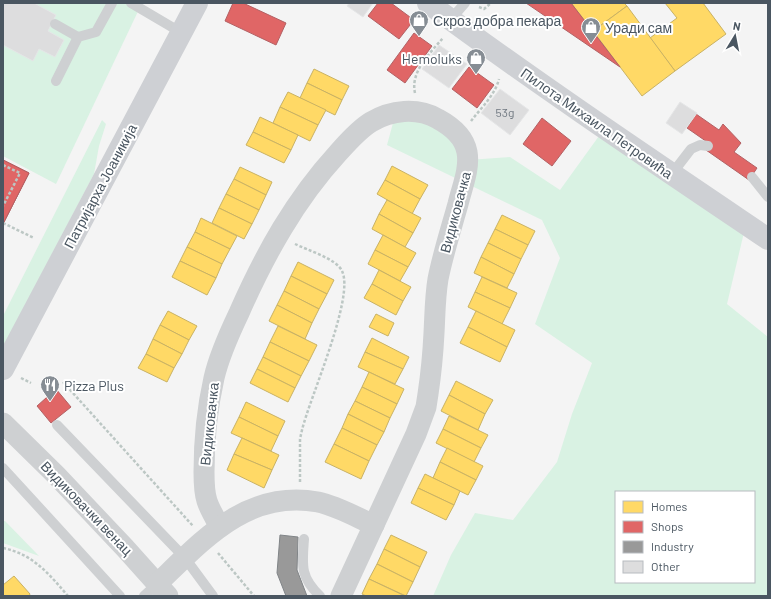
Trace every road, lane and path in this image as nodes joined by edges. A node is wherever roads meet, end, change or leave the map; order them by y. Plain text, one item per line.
1 (112, 3) edge
2 (131, 3) edge
3 (197, 3) edge
4 (428, 3) edge
5 (465, 3) edge
6 (491, 3) edge
7 (479, 7) dead end
8 (55, 24) dead end
9 (448, 26) junction
10 (182, 33) junction
11 (78, 37) junction
12 (500, 74) dead end
13 (56, 81) dead end
14 (418, 112) junction
15 (458, 134) junction
16 (708, 146) dead end
17 (3, 165) edge
18 (672, 175) junction
19 (752, 177) dead end
20 (768, 197) edge
21 (3, 206) edge
22 (3, 223) edge
23 (277, 236) junction
24 (34, 238) dead end
25 (768, 240) edge
26 (10, 373) edge
27 (63, 382) dead end
28 (31, 383) dead end
29 (3, 423) edge
30 (58, 425) dead end
31 (3, 468) edge
32 (300, 500) junction
33 (374, 525) junction
34 (212, 532) junction
35 (304, 539) dead end
36 (3, 548) edge
37 (185, 558) junction
38 (156, 592) edge
39 (68, 596) edge
40 (120, 596) edge
41 (213, 596) edge
42 (254, 596) edge
43 (320, 596) edge
44 (341, 596) edge

1 - 11 lane
2 - 10 lane
3 - 10 main road, Патријарха Јоаникија
4 - 9 main road, Пилота Михаила Петровића
5 - 9 lane
6 - 7 path
8 - 11 lane
9 - 14 path
9 - 18 main road, Пилота Михаила Петровића
10 - 26 main road, Патријарха Јоаникија
11 - 13 lane
12 - 15 path
14 - 15 street, Видиковачка
14 - 23 street, Видиковачка
15 - 33 street, Видиковачка
16 - 18 lane
17 - 21 path
18 - 25 main road, Пилота Михаила Петровића
19 - 20 lane
22 - 24 path
23 - 32 path
23 - 34 street, Видиковачка
26 - 28 path
27 - 34 path
29 - 38 street, Видиковачки венац
30 - 37 lane
31 - 40 lane
32 - 33 street
32 - 34 street
33 - 44 street, Видиковачка
34 - 37 street
34 - 42 path
35 - 43 lane
36 - 39 path
37 - 38 street
37 - 41 lane

